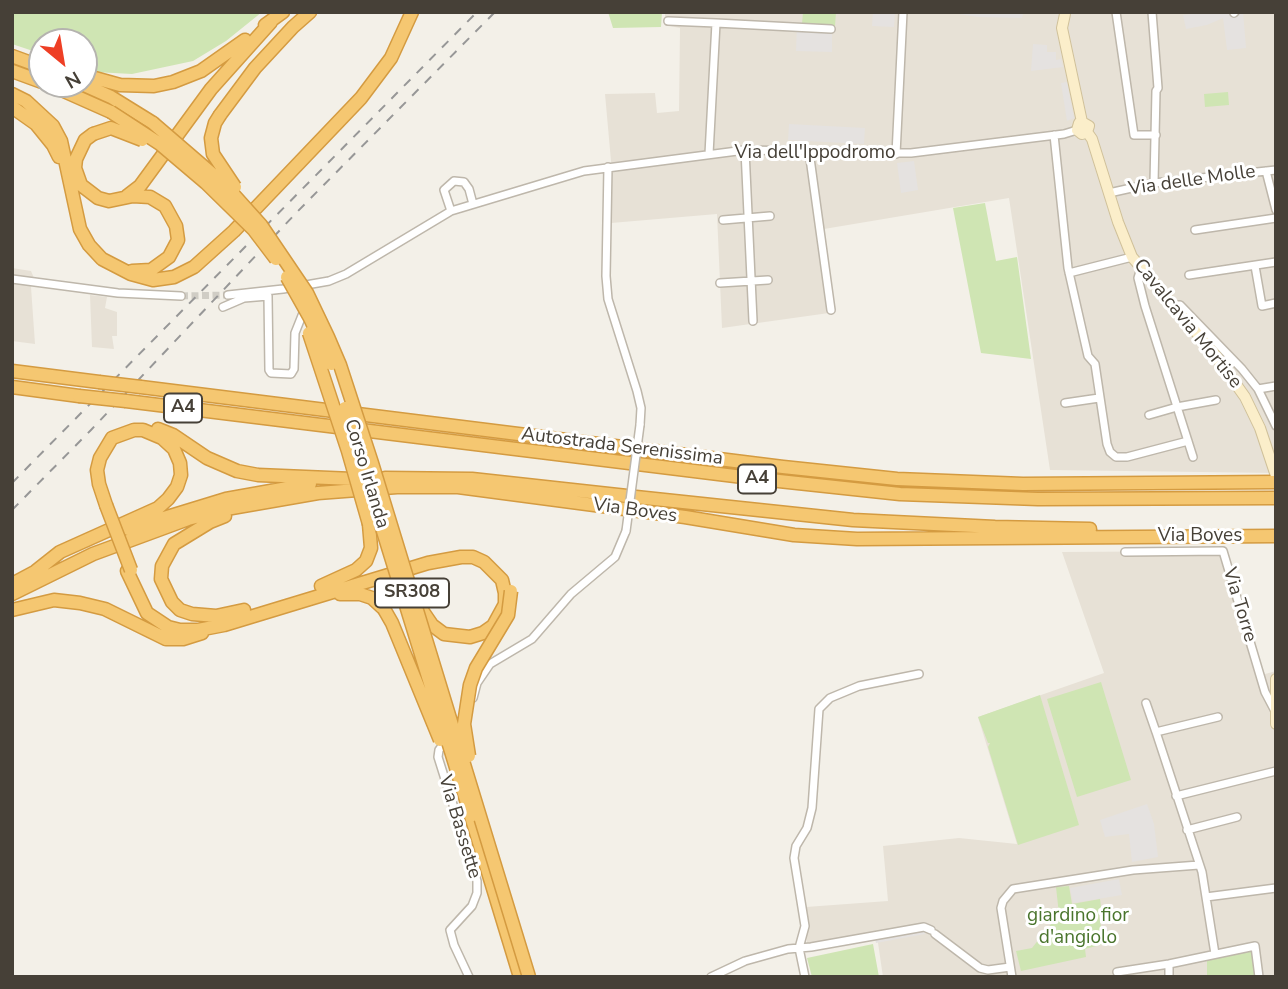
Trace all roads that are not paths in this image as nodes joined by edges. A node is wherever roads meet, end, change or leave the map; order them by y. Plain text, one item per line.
1 (283, 12) edge
2 (310, 12) edge
3 (903, 12) edge
4 (1152, 12) edge
5 (1067, 13) edge
6 (409, 15) edge
7 (1116, 15) edge
8 (668, 21) dead end
9 (271, 22) junction
10 (716, 23) junction
11 (831, 29) dead end
12 (98, 79) edge
13 (98, 91) edge
14 (12, 94) edge
15 (81, 98) edge
16 (12, 107) edge
17 (1082, 128) junction
18 (1054, 135) junction
19 (1156, 135) junction
20 (745, 150) junction
21 (809, 151) junction
22 (709, 154) junction
23 (896, 154) junction
24 (608, 167) junction
25 (1276, 170) edge
26 (1266, 171) junction
27 (68, 178) junction
28 (206, 183) junction
29 (1154, 183) junction
30 (1109, 193) junction
31 (127, 197) junction
32 (472, 204) junction
33 (451, 211) junction
34 (1276, 211) edge
35 (770, 216) dead end
36 (748, 218) junction
37 (1276, 218) edge
38 (723, 220) dead end
39 (261, 225) junction
40 (1195, 230) dead end
41 (1130, 253) junction
42 (1276, 262) edge
43 (1255, 266) junction
44 (1141, 268) junction
45 (125, 271) junction
46 (1069, 273) junction
47 (1189, 275) dead end
48 (12, 279) edge
49 (768, 280) dead end
50 (752, 281) junction
51 (720, 283) dead end
52 (295, 284) junction
53 (228, 295) tunnel mouth
54 (181, 296) tunnel mouth
55 (1276, 303) edge
56 (1174, 305) junction
57 (223, 307) dead end
58 (831, 310) dead end
59 (753, 321) dead end
60 (12, 371) edge
61 (1276, 386) edge
62 (12, 387) edge
63 (1258, 389) junction
64 (1099, 398) junction
65 (1216, 400) dead end
66 (1065, 403) dead end
67 (1177, 407) junction
68 (1149, 415) dead end
69 (1276, 426) edge
70 (1188, 441) junction
71 (1193, 457) dead end
72 (1276, 476) edge
73 (385, 478) dead end
74 (1276, 482) edge
75 (330, 492) junction
76 (1276, 498) edge
77 (103, 506) junction
78 (1276, 527) edge
79 (122, 532) dead end
80 (1276, 536) edge
81 (109, 537) dead end
82 (1125, 552) dead end
83 (36, 571) junction
84 (129, 571) junction
85 (12, 584) edge
86 (508, 592) junction
87 (12, 594) edge
88 (412, 594) junction
89 (292, 600) junction
90 (12, 610) edge
91 (234, 613) junction
92 (224, 625) junction
93 (919, 674) dead end
94 (1276, 680) edge
95 (1146, 703) dead end
96 (1275, 711) edge
97 (1217, 717) dead end
98 (1276, 723) edge
99 (1156, 732) junction
100 (1276, 771) edge
101 (474, 794) junction
102 (1176, 796) junction
103 (471, 816) junction
104 (1237, 817) dead end
105 (1187, 830) junction
106 (1199, 865) junction
107 (1276, 888) edge
108 (1206, 897) junction
109 (799, 948) junction
110 (1215, 954) junction
111 (1170, 964) junction
112 (1010, 967) junction
113 (1117, 972) dead end
114 (469, 977) edge
115 (520, 977) edge
116 (529, 977) edge
117 (711, 977) edge
118 (805, 977) edge
119 (1012, 977) edge
120 (1169, 977) edge
121 (1259, 977) edge

1 - 9 highway
2 - 39 highway, bridge
3 - 23 street
4 - 19 street
5 - 17 street
6 - 45 highway
7 - 19 street
8 - 10 street
9 - 12 highway
9 - 31 highway
10 - 11 street
10 - 22 street
13 - 39 highway, Corso Irlanda / SR308, bridge
14 - 27 highway
15 - 28 highway, Corso Irlanda / SR308, bridge
16 - 27 highway
17 - 18 street, Via dell'Ippodromo
17 - 30 street
18 - 23 street, Via dell'Ippodromo
18 - 46 street
19 - 29 street
20 - 21 street, Via dell'Ippodromo
20 - 22 street, Via dell'Ippodromo
20 - 36 street
21 - 23 street, Via dell'Ippodromo
21 - 58 street
22 - 24 street, Via dell'Ippodromo
24 - 32 street, Via dell'Ippodromo
24 - 114 street, Via Bassette, bridge
25 - 26 street, Via delle Molle
26 - 29 street, Via delle Molle
26 - 34 street
27 - 45 highway
28 - 31 highway, bridge
28 - 52 highway, Corso Irlanda / SR308, bridge
29 - 30 street, Via delle Molle
30 - 41 street
31 - 45 highway
32 - 33 street, Via dell'Ippodromo
32 - 33 street
33 - 52 street, Via dell'Ippodromo
35 - 36 street
36 - 38 street
36 - 50 street
37 - 40 street
39 - 88 highway, Corso Irlanda / SR308, bridge
41 - 44 street, Cavalcavia Mortise
41 - 46 street
42 - 43 street
43 - 47 street
43 - 55 street
44 - 56 street, Cavalcavia Mortise
44 - 67 street
46 - 64 street
48 - 54 street
49 - 50 street
50 - 51 street
50 - 59 street
52 - 53 street, Via dell'Ippodromo
52 - 57 street
52 - 89 highway, bridge
52 - 103 highway, Corso Irlanda / SR308, bridge
56 - 63 street
56 - 72 street, Cavalcavia Mortise
60 - 74 highway, Autostrada Serenissima / A4, bridge
61 - 63 street
62 - 76 highway, Autostrada Serenissima / A4, bridge
63 - 69 street
64 - 66 street
64 - 70 street
65 - 67 street
67 - 68 street
67 - 70 street
70 - 71 street
73 - 78 highway, Via Boves
75 - 80 highway, Via Boves
75 - 87 highway, Via Boves
75 - 91 highway
77 - 79 highway
77 - 83 highway
77 - 84 highway, bridge
81 - 83 highway
82 - 96 street, Via Torre
83 - 85 highway
84 - 91 highway
84 - 92 highway
86 - 88 highway, bridge
86 - 89 highway
86 - 101 highway, bridge
88 - 101 highway, Corso Irlanda / SR308, bridge
89 - 91 highway
89 - 92 highway
89 - 103 highway, bridge
90 - 92 highway
93 - 109 street
94 - 96 street
95 - 99 street
96 - 98 street
97 - 99 street
99 - 102 street
100 - 102 street
101 - 116 highway, Corso Irlanda / SR308, bridge
102 - 105 street
103 - 115 highway, Corso Irlanda / SR308
104 - 105 street
105 - 106 street
106 - 108 street
106 - 112 street
107 - 108 street
108 - 110 street
109 - 112 street
109 - 117 street
109 - 118 street
110 - 111 street
110 - 121 street
111 - 113 street
111 - 120 street
112 - 119 street

